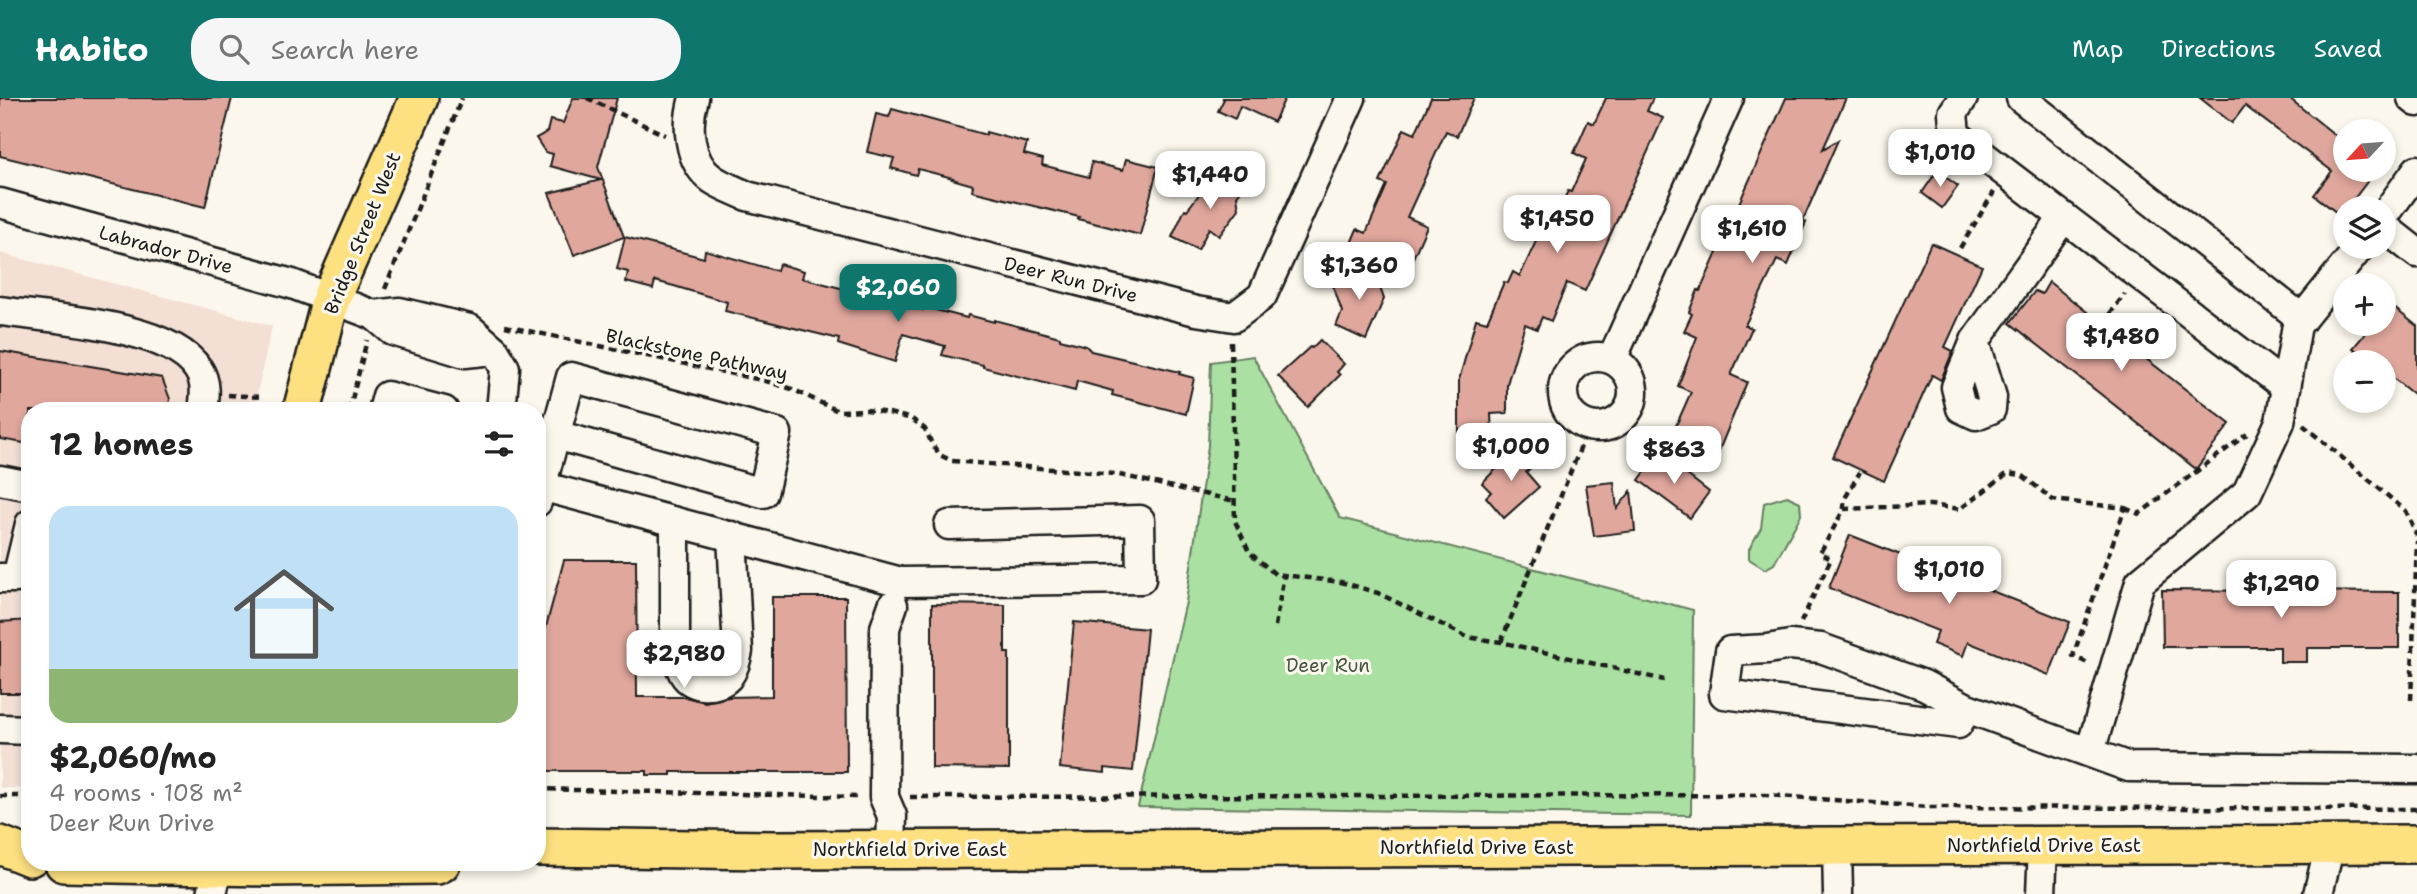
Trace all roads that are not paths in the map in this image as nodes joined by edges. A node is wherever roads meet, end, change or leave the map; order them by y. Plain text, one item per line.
1 (419, 98) edge
2 (694, 98) edge
3 (1351, 98) edge
4 (1729, 98) edge
5 (1962, 98) edge
6 (2021, 98) edge
7 (2412, 98) edge
8 (2417, 102) edge
9 (2417, 170) edge
10 (2396, 199) edge
11 (0, 203) edge
12 (2064, 218) junction
13 (2396, 236) edge
14 (2417, 253) edge
15 (2350, 259) edge
16 (331, 298) junction
17 (0, 311) edge
18 (2302, 319) junction
19 (1975, 341) dead end
20 (1612, 359) junction
21 (2285, 397) junction
22 (204, 402) edge
23 (304, 402) edge
24 (385, 402) edge
25 (410, 402) edge
26 (502, 402) edge
27 (555, 435) junction
28 (546, 466) edge
29 (0, 480) edge
30 (21, 484) edge
31 (546, 493) edge
32 (675, 522) junction
33 (949, 525) dead end
34 (732, 536) junction
35 (21, 561) edge
36 (0, 578) edge
37 (893, 592) junction
38 (1967, 708) junction
39 (0, 729) edge
40 (21, 730) edge
41 (2090, 752) junction
42 (2417, 769) edge
43 (893, 815) junction
44 (21, 836) edge
45 (0, 844) edge
46 (2330, 844) junction
47 (2417, 844) edge
48 (2043, 845) junction
49 (546, 846) edge
50 (1837, 846) junction
51 (21, 853) edge
52 (175, 871) edge
53 (290, 871) edge
54 (216, 874) edge
55 (1838, 894) edge
56 (2041, 894) edge
57 (2318, 894) edge

1 - 16 main road, Bridge Street West
2 - 3 street, Deer Run Drive
4 - 20 street
5 - 12 street
6 - 18 street
7 - 8 street
9 - 10 street
11 - 16 street, Labrador Drive
12 - 19 street
12 - 21 street
13 - 14 street
15 - 18 street
16 - 23 main road, Bridge Street West
16 - 26 street, Labrador Drive
17 - 22 street
18 - 21 street
20 - 20 street
21 - 41 street
24 - 25 street
27 - 27 street
27 - 28 street
29 - 30 street
31 - 32 street
32 - 34 street
32 - 34 street
33 - 37 street
34 - 37 street
35 - 36 street
37 - 43 street
38 - 38 street
38 - 41 street
39 - 40 street
41 - 42 street
43 - 49 main road, Northfield Drive East
43 - 50 main road, Northfield Drive East
44 - 45 main road
45 - 51 main road
46 - 47 main road, Northfield Drive East
46 - 48 main road, Northfield Drive East
46 - 57 street
48 - 50 main road, Northfield Drive East
48 - 56 street
50 - 55 street
52 - 54 main road
53 - 54 main road

